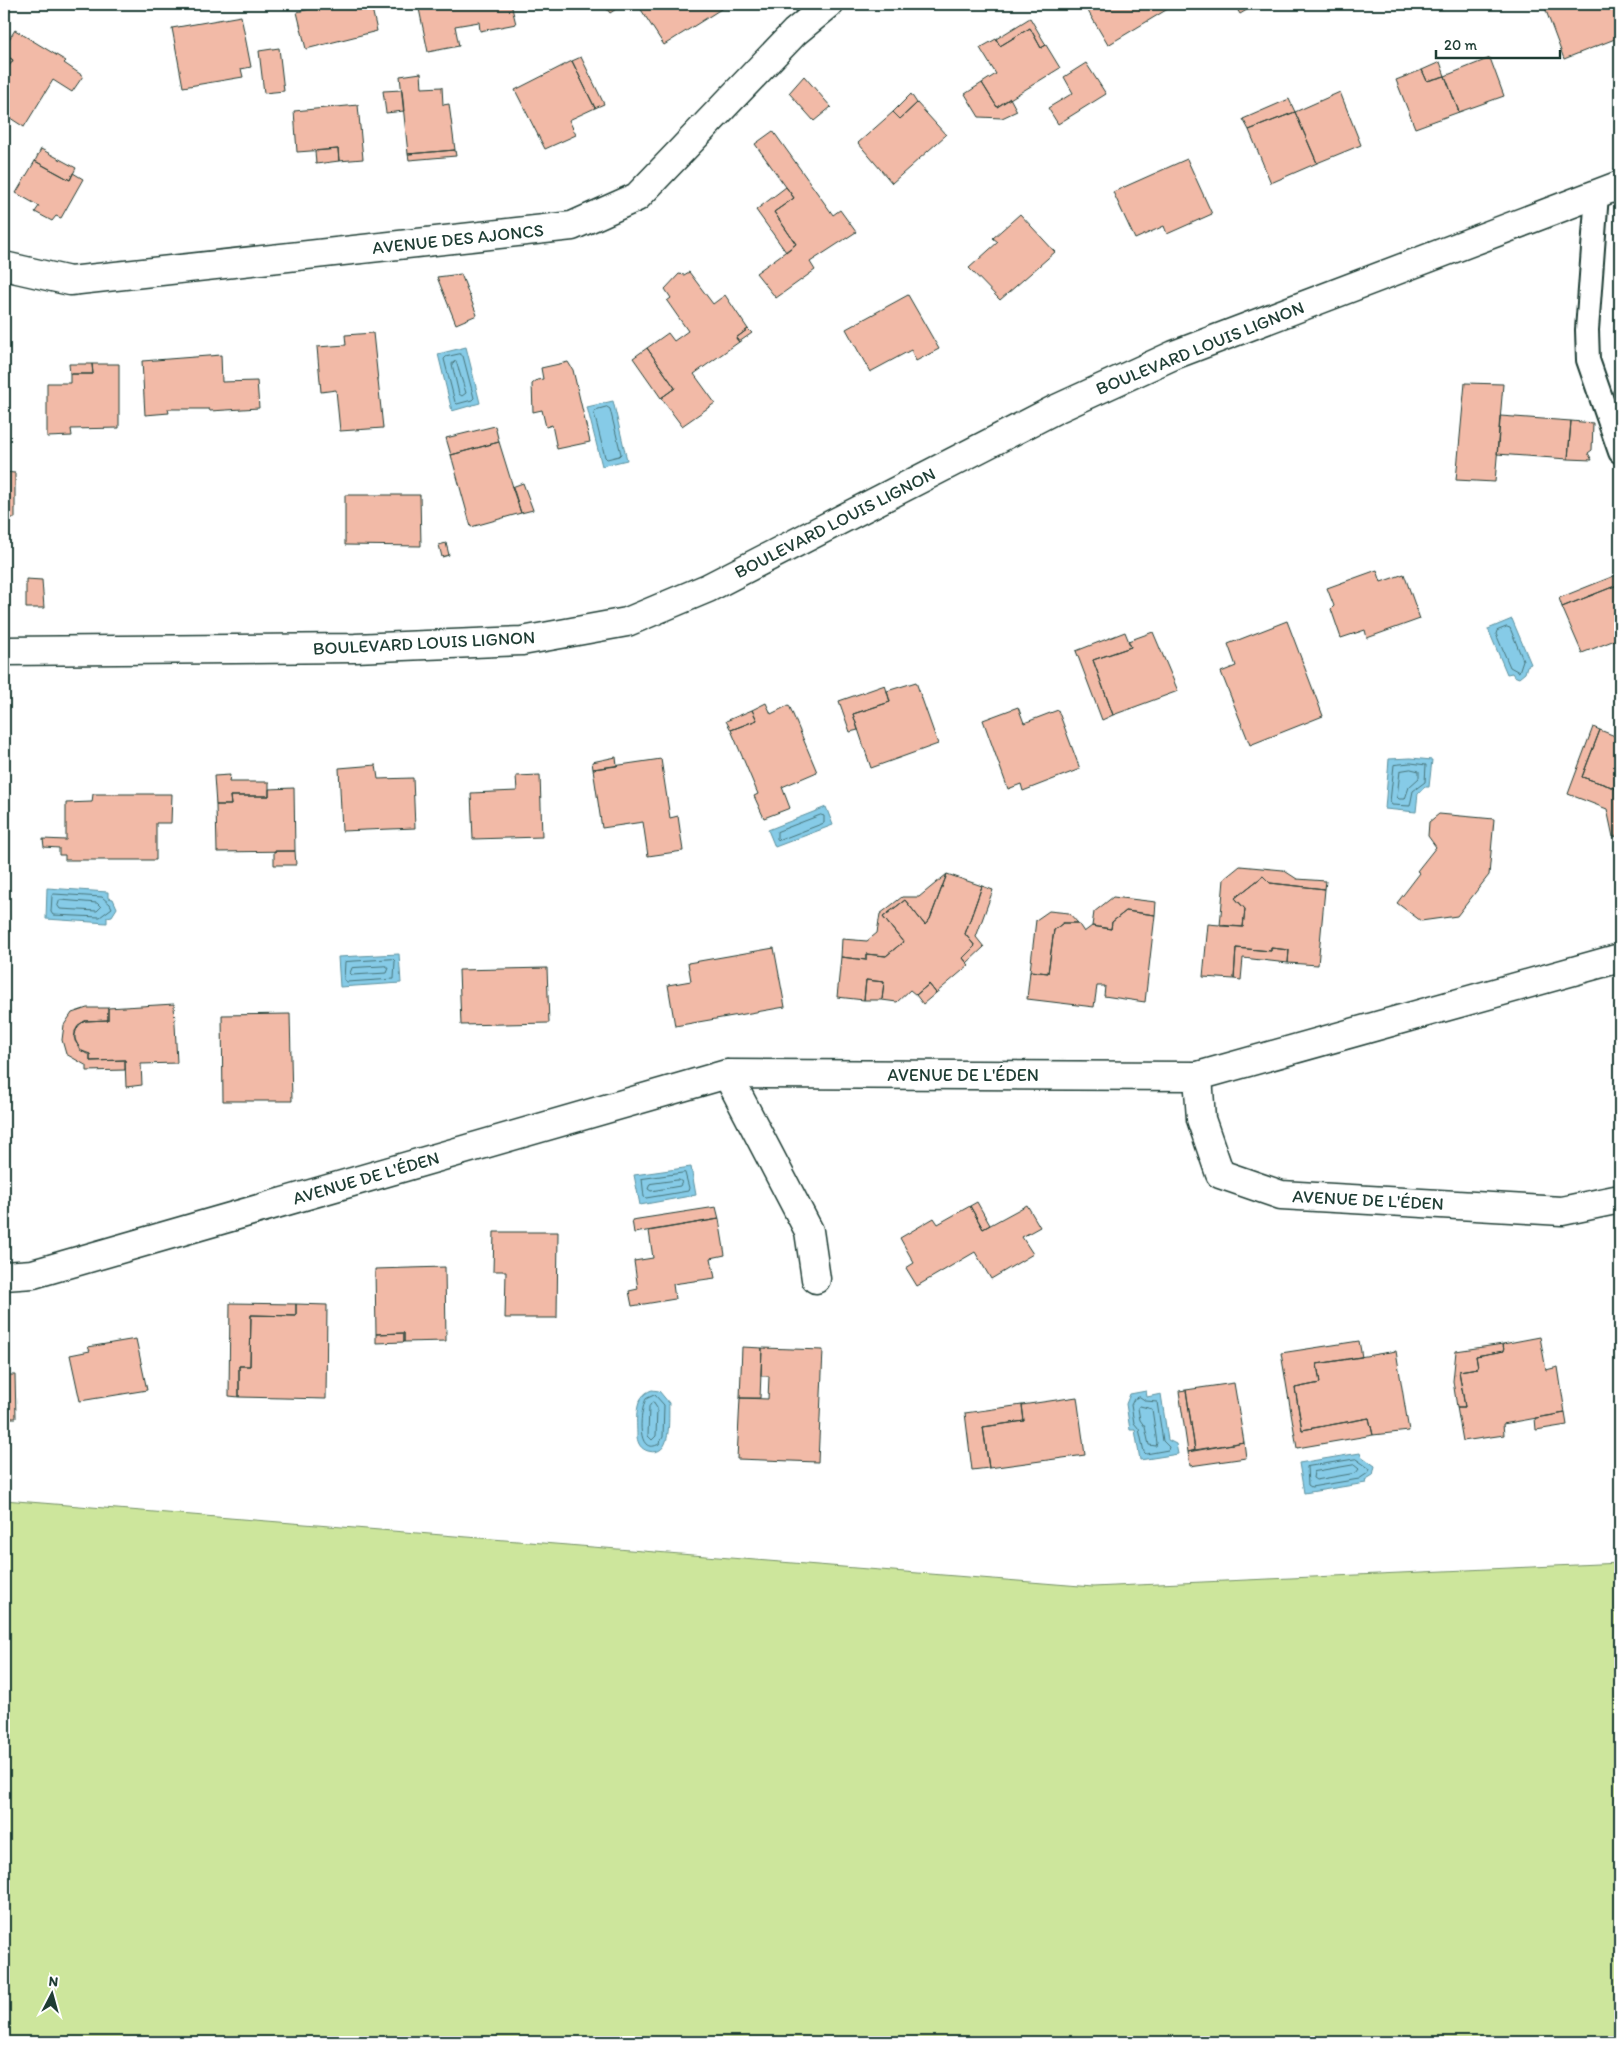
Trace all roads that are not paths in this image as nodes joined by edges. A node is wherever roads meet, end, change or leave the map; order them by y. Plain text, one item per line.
1 (829, 4) edge
2 (1609, 190) edge
3 (4, 266) edge
4 (1620, 452) edge
5 (4, 651) edge
6 (1620, 958) edge
7 (728, 1074) junction
8 (1198, 1076) junction
9 (1620, 1199) edge
10 (4, 1276) edge
11 (816, 1279) dead end

1 - 3 street, AVENUE DES AJONCS
2 - 4 lane
2 - 5 street, BOULEVARD LOUIS LIGNON
6 - 8 street, AVENUE DE L'ÉDEN
7 - 8 street, AVENUE DE L'ÉDEN
7 - 10 street, AVENUE DE L'ÉDEN
7 - 11 street
8 - 9 street, AVENUE DE L'ÉDEN

